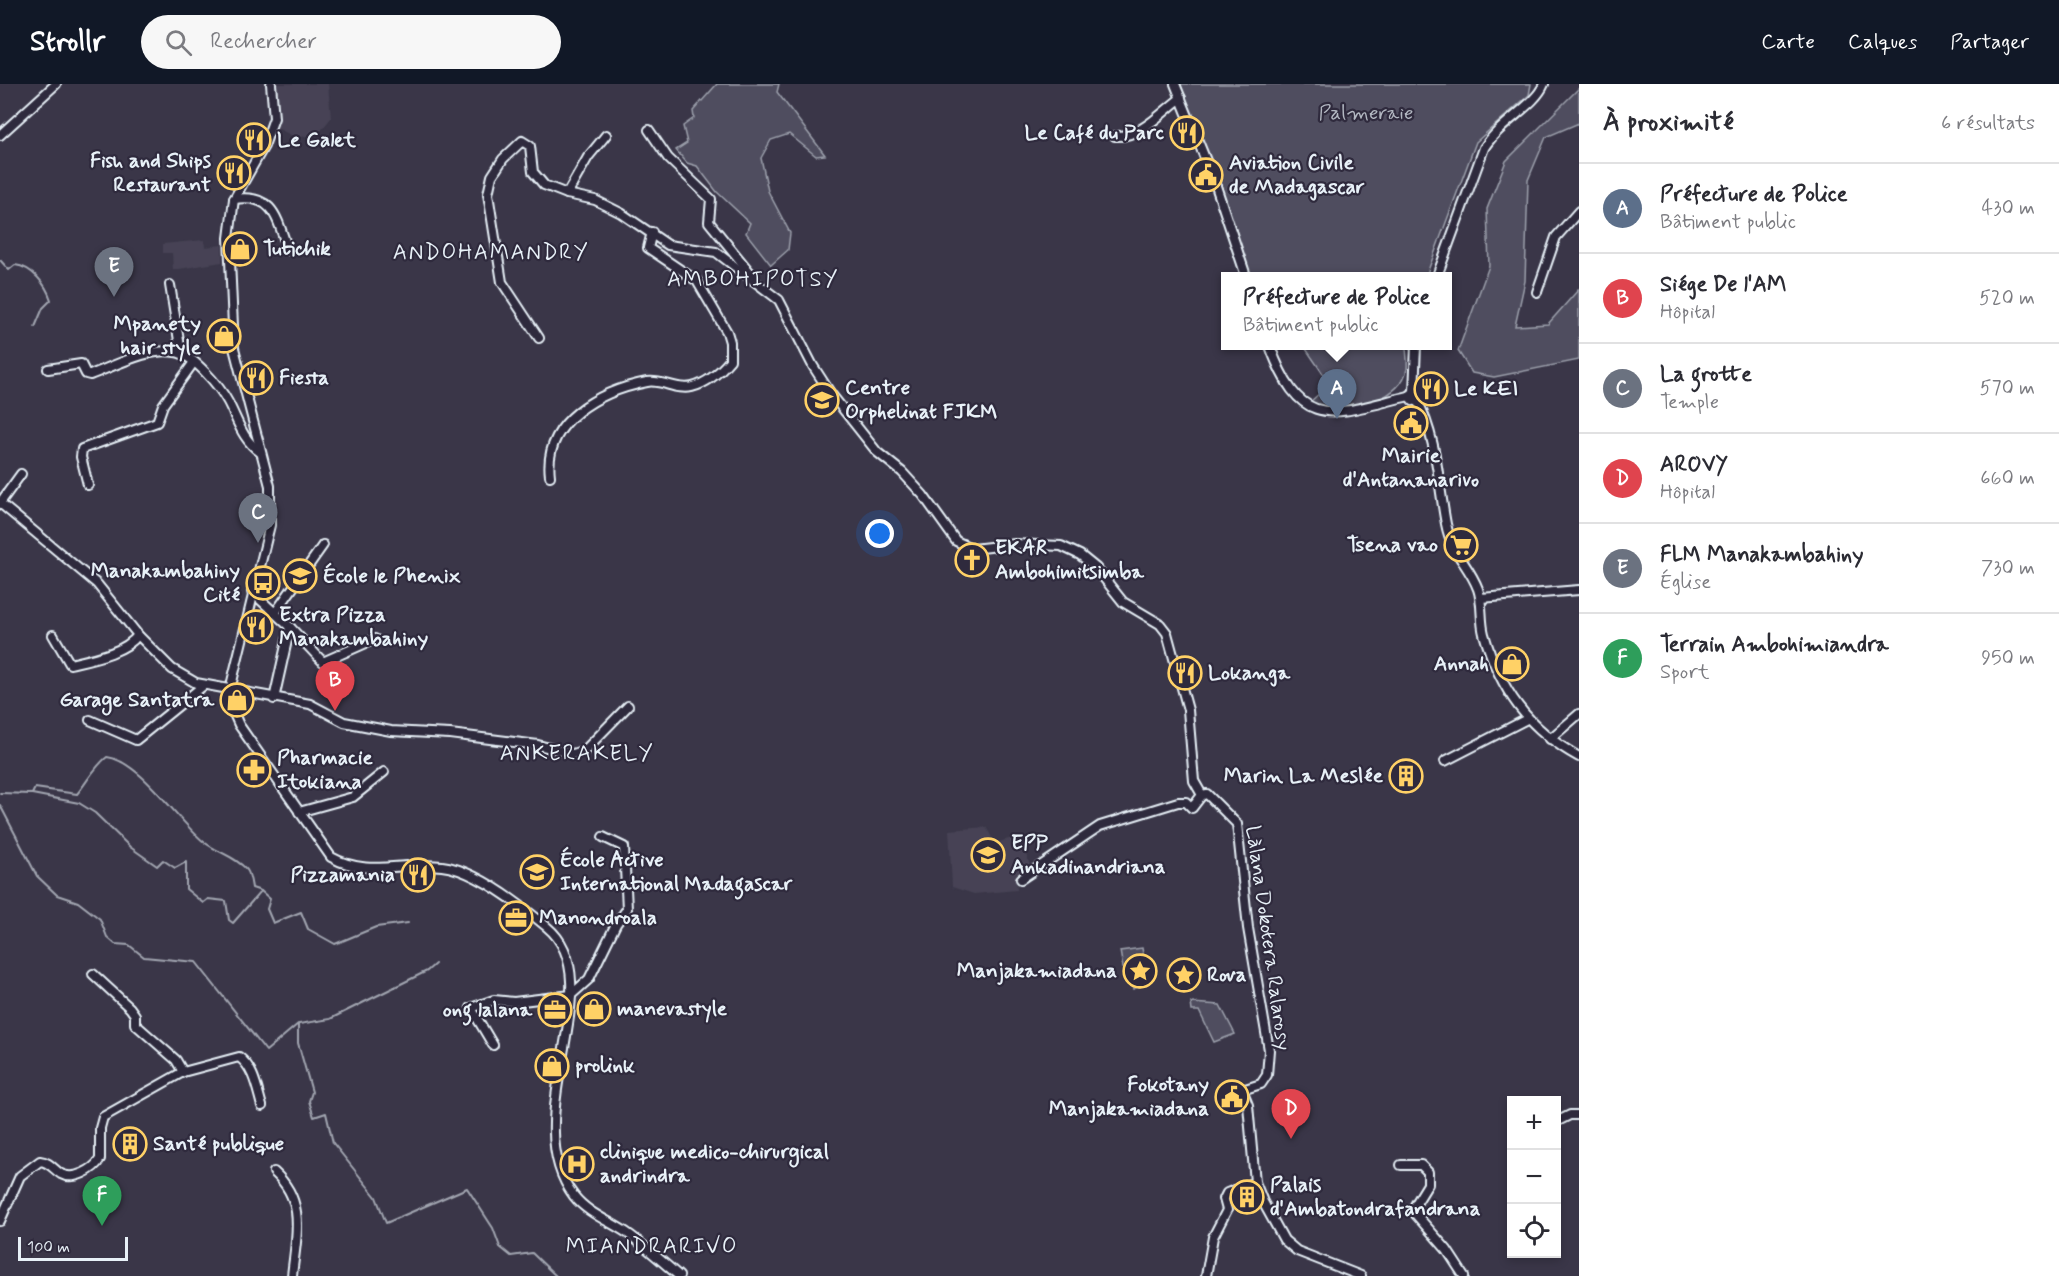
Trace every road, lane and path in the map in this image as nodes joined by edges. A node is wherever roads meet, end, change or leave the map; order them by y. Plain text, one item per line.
1 (56, 84) edge
2 (271, 84) edge
3 (1175, 84) edge
4 (1544, 84) edge
5 (1181, 98) junction
6 (649, 130) dead end
7 (0, 135) edge
8 (606, 135) dead end
9 (1115, 136) dead end
10 (567, 194) junction
11 (234, 200) junction
12 (1579, 211) edge
13 (652, 232) junction
14 (288, 250) dead end
15 (1245, 272) edge
16 (1438, 272) edge
17 (757, 283) junction
18 (170, 285) dead end
19 (1537, 292) dead end
20 (539, 338) dead end
21 (1272, 350) edge
22 (1416, 350) edge
23 (181, 353) junction
24 (194, 362) junction
25 (48, 369) dead end
26 (1413, 396) junction
27 (260, 452) junction
28 (21, 474) dead end
29 (550, 476) dead end
30 (88, 485) dead end
31 (1, 503) edge
32 (323, 545) dead end
33 (1579, 590) edge
34 (252, 592) junction
35 (1481, 598) junction
36 (275, 613) junction
37 (290, 627) junction
38 (53, 635) dead end
39 (138, 635) junction
40 (375, 639) dead end
41 (204, 685) junction
42 (230, 690) junction
43 (274, 699) junction
44 (628, 706) dead end
45 (1579, 714) edge
46 (1527, 719) junction
47 (90, 720) dead end
48 (1550, 739) junction
49 (1579, 757) edge
50 (1445, 761) dead end
51 (384, 772) dead end
52 (1202, 795) junction
53 (299, 812) junction
54 (603, 837) dead end
55 (1021, 879) dead end
56 (93, 974) dead end
57 (571, 995) junction
58 (493, 1046) dead end
59 (183, 1072) junction
60 (262, 1106) dead end
61 (1579, 1115) edge
62 (1561, 1120) edge
63 (1401, 1165) dead end
64 (274, 1172) dead end
65 (1255, 1182) junction
66 (0, 1221) edge
67 (292, 1276) edge
68 (679, 1276) edge
69 (1206, 1276) edge
70 (1360, 1276) edge
71 (1464, 1276) edge

1 - 7 street
2 - 11 street
3 - 5 street
4 - 16 street
5 - 9 street
5 - 15 street
6 - 17 street
8 - 10 street
10 - 13 street
10 - 20 street
11 - 14 street
11 - 27 street
12 - 19 street
13 - 17 street
13 - 29 street
17 - 52 street
18 - 23 street
21 - 26 street
22 - 26 street
23 - 24 street
23 - 25 street
24 - 27 street
24 - 30 street
26 - 35 street
27 - 34 street
28 - 31 street
31 - 39 street
32 - 36 street
33 - 35 street
34 - 36 street
34 - 42 street
35 - 46 street
36 - 37 street
37 - 40 street
37 - 43 street
38 - 39 street
39 - 41 street
41 - 42 street
41 - 47 street
42 - 43 street
42 - 53 street
43 - 44 street
45 - 48 street
46 - 48 street
46 - 50 street
48 - 49 street
51 - 53 street
52 - 55 street
52 - 65 street, Làlana Dokotera Ralarosy
53 - 57 street
54 - 57 street
56 - 59 street
57 - 58 street
57 - 68 street
59 - 60 street
59 - 66 street
61 - 62 street
63 - 71 street
64 - 67 street
65 - 69 street
65 - 70 street

